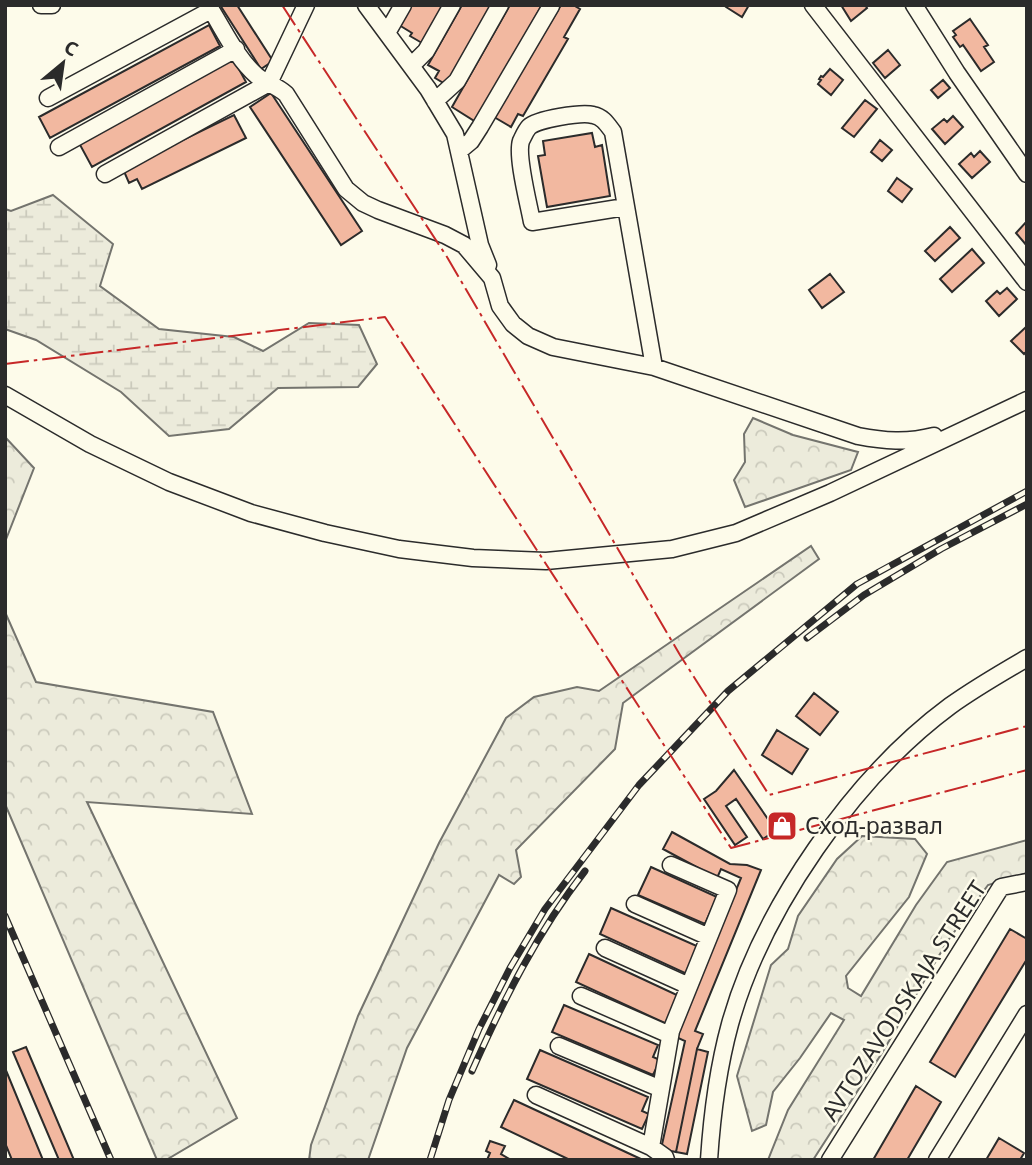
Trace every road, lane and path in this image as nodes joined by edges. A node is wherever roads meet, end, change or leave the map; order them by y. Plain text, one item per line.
1 (41, 5) edge
2 (52, 5) edge
3 (306, 5) edge
4 (355, 5) edge
5 (403, 5) edge
6 (452, 5) edge
7 (500, 5) edge
8 (813, 5) edge
9 (914, 5) edge
10 (551, 6) edge
11 (209, 8) edge
12 (368, 8) edge
13 (387, 33) junction
14 (236, 49) junction
15 (411, 66) junction
16 (269, 83) junction
17 (48, 98) dead end
18 (435, 101) junction
19 (59, 147) dead end
20 (459, 151) junction
21 (105, 174) dead end
22 (1027, 174) edge
23 (625, 206) junction
24 (492, 278) junction
25 (1027, 282) edge
26 (654, 367) junction
27 (5, 395) edge
28 (1027, 400) edge
29 (963, 429) junction
30 (1027, 658) edge
31 (671, 865) dead end
32 (1027, 882) edge
33 (635, 904) dead end
34 (709, 937) junction
35 (605, 948) dead end
36 (689, 986) junction
37 (581, 996) dead end
38 (1027, 1014) edge
39 (670, 1035) junction
40 (559, 1046) dead end
41 (660, 1089) junction
42 (536, 1095) dead end
43 (650, 1147) junction
44 (666, 1160) edge
45 (709, 1160) edge
46 (830, 1160) edge
47 (937, 1160) edge

1 - 2 street
3 - 16 street
4 - 12 street
5 - 13 street
6 - 15 street
7 - 18 street
8 - 25 street
9 - 22 street
10 - 20 street
11 - 14 street
11 - 17 street
12 - 13 street
13 - 15 street
14 - 16 street
14 - 19 street
15 - 18 street
16 - 21 street
16 - 24 street
18 - 20 street
20 - 24 street
23 - 23 street
23 - 26 street
24 - 26 street
26 - 29 street
27 - 29 street
28 - 29 street
30 - 45 street
31 - 34 street
32 - 46 street, AVTOZAVODSKAJA STREET
33 - 34 street
34 - 36 street
35 - 36 street
36 - 39 street
37 - 39 street
38 - 47 street
39 - 41 street
40 - 41 street
41 - 43 street
42 - 43 street
43 - 44 street

